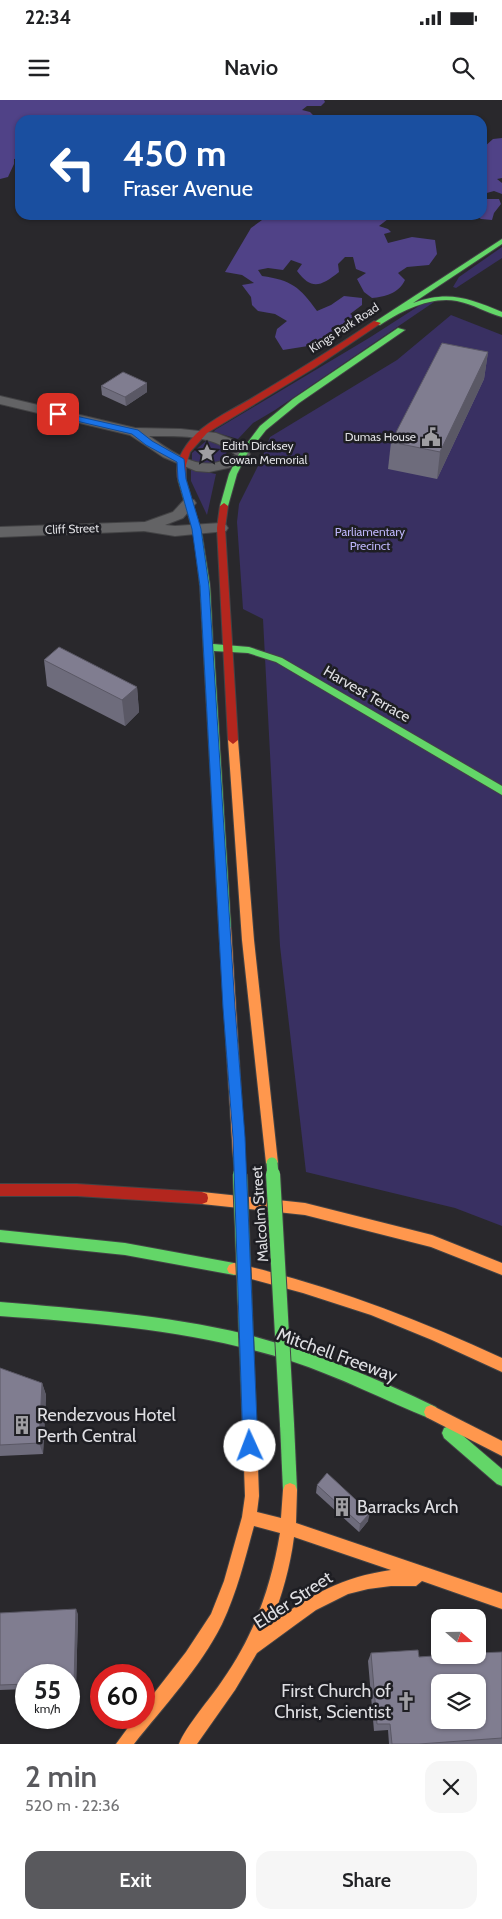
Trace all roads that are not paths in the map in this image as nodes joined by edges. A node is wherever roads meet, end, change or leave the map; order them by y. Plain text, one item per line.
1 (502, 241) edge
2 (464, 267) junction
3 (457, 297) junction
4 (433, 308) dead end
5 (388, 315) junction
6 (502, 315) edge
7 (502, 321) edge
8 (413, 322) dead end
9 (0, 400) edge
10 (135, 432) junction
11 (198, 435) junction
12 (242, 456) junction
13 (181, 460) junction
14 (189, 503) junction
15 (144, 526) junction
16 (221, 528) junction
17 (197, 529) junction
18 (0, 532) edge
19 (208, 647) junction
20 (228, 648) junction
21 (209, 661) junction
22 (233, 663) junction
23 (502, 791) edge
24 (0, 1190) edge
25 (0, 1236) edge
26 (502, 1269) edge
27 (0, 1309) edge
28 (502, 1365) edge
29 (416, 1404) junction
30 (502, 1449) edge
31 (502, 1479) edge
32 (249, 1517) junction
33 (288, 1528) junction
34 (440, 1578) junction
35 (502, 1601) edge
36 (255, 1646) junction
37 (124, 1744) edge
38 (187, 1744) edge

1 - 2 main road, Kings Park Road
2 - 3 main road
2 - 5 main road, Kings Park Road
3 - 4 main road
3 - 5 main road
3 - 6 main road
3 - 7 main road
5 - 11 main road, Kings Park Road
8 - 12 main road
9 - 10 street
10 - 11 street
10 - 13 street
11 - 12 street
11 - 13 main road
12 - 13 street
12 - 16 main road, Malcolm Street
13 - 14 main road, Malcolm Street
14 - 15 street, Cliff Street
14 - 17 main road, Malcolm Street
15 - 17 street, Cliff Street
15 - 18 street, Cliff Street
16 - 17 street, Cliff Street
16 - 20 main road, Malcolm Street
17 - 19 main road, Malcolm Street
19 - 20 main road, Harvest Terrace
19 - 21 main road, Malcolm Street
20 - 22 main road, Malcolm Street
20 - 23 main road, Harvest Terrace
21 - 22 main road
21 - 32 main road, Malcolm Street, bridge
22 - 33 main road, Malcolm Street, bridge
24 - 26 main road
25 - 28 main road
27 - 29 main road, Mitchell Freeway
29 - 30 main road, Mitchell Freeway
29 - 31 main road
32 - 33 main road, Elder Street
32 - 37 main road, Malcolm Street
33 - 34 main road, Elder Street
33 - 36 main road, Malcolm Street
34 - 35 main road, Elder Street
34 - 36 main road, Elder Street
36 - 38 main road

